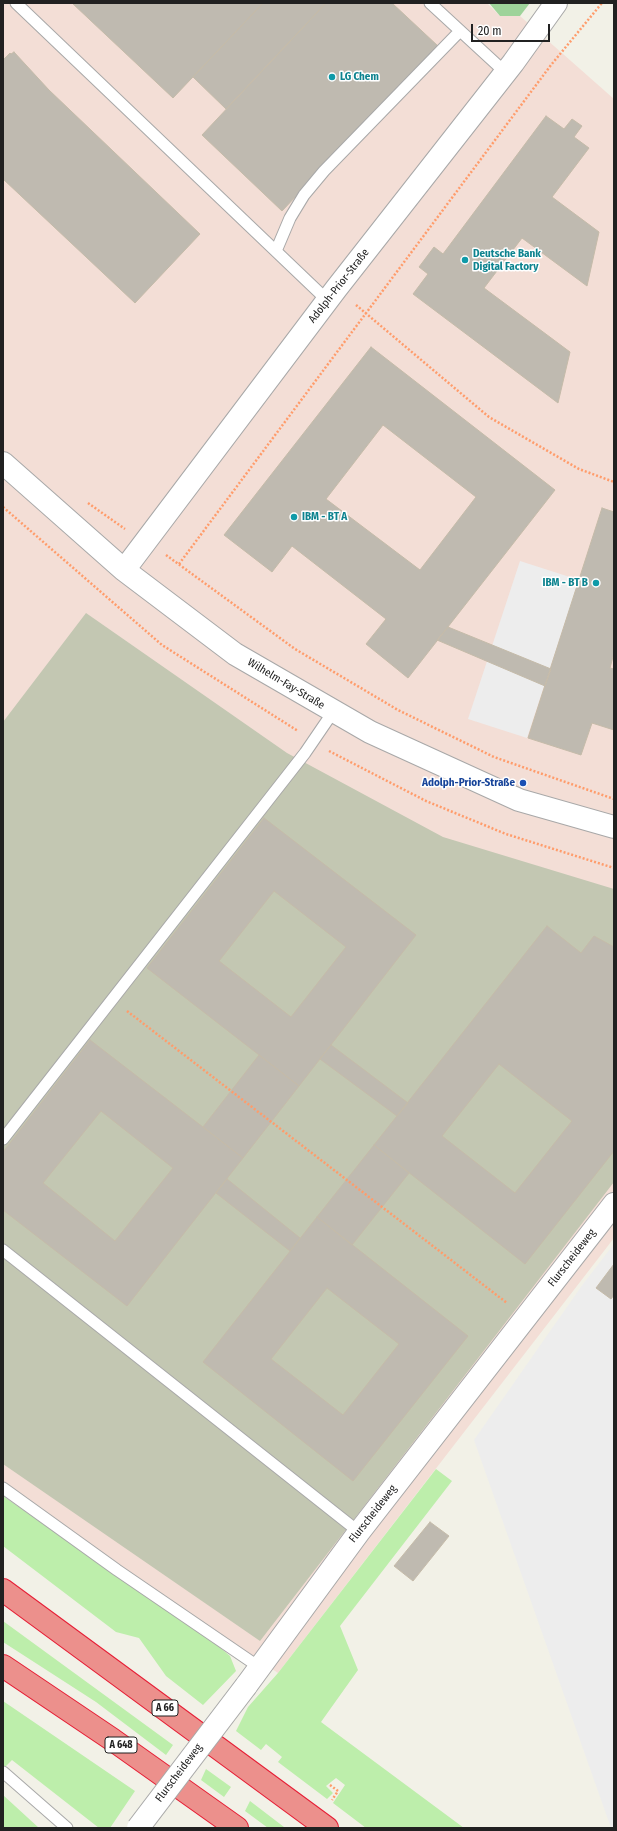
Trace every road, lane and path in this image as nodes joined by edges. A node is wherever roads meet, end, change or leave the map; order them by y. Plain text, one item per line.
1 (16, 3) edge
2 (430, 3) edge
3 (556, 3) edge
4 (602, 3) edge
5 (460, 31) junction
6 (506, 73) junction
7 (276, 251) junction
8 (331, 294) junction
9 (366, 313) junction
10 (3, 463) edge
11 (614, 482) edge
12 (86, 501) dead end
13 (145, 542) junction
14 (179, 564) junction
15 (124, 570) junction
16 (333, 712) junction
17 (614, 799) edge
18 (614, 827) edge
19 (139, 1020) dead end
20 (3, 1139) edge
21 (614, 1206) edge
22 (3, 1250) edge
23 (526, 1317) junction
24 (3, 1488) edge
25 (359, 1532) junction
26 (3, 1590) edge
27 (3, 1666) edge
28 (259, 1667) junction
29 (3, 1772) edge
30 (67, 1828) edge
31 (138, 1828) edge
32 (237, 1828) edge
33 (327, 1828) edge

1 - 7 lane
2 - 5 lane
3 - 6 street, Adolph-Prior-Straße
4 - 9 path
5 - 6 lane
5 - 7 lane
6 - 8 street, Adolph-Prior-Straße
7 - 8 lane
8 - 9 path
8 - 13 street, Adolph-Prior-Straße
9 - 11 path
9 - 14 path
10 - 15 street, Wilhelm-Fay-Straße
12 - 13 path
13 - 14 path
13 - 15 street, Adolph-Prior-Straße
14 - 17 path
15 - 16 street, Wilhelm-Fay-Straße
16 - 18 street, Wilhelm-Fay-Straße
16 - 20 lane
19 - 23 path
21 - 23 street, Flurscheideweg
22 - 25 lane
23 - 25 street, Flurscheideweg
24 - 28 lane
25 - 28 street, Flurscheideweg
26 - 33 highway, A 66
27 - 32 highway, A 648
28 - 31 street, Flurscheideweg, bridge
29 - 30 lane

